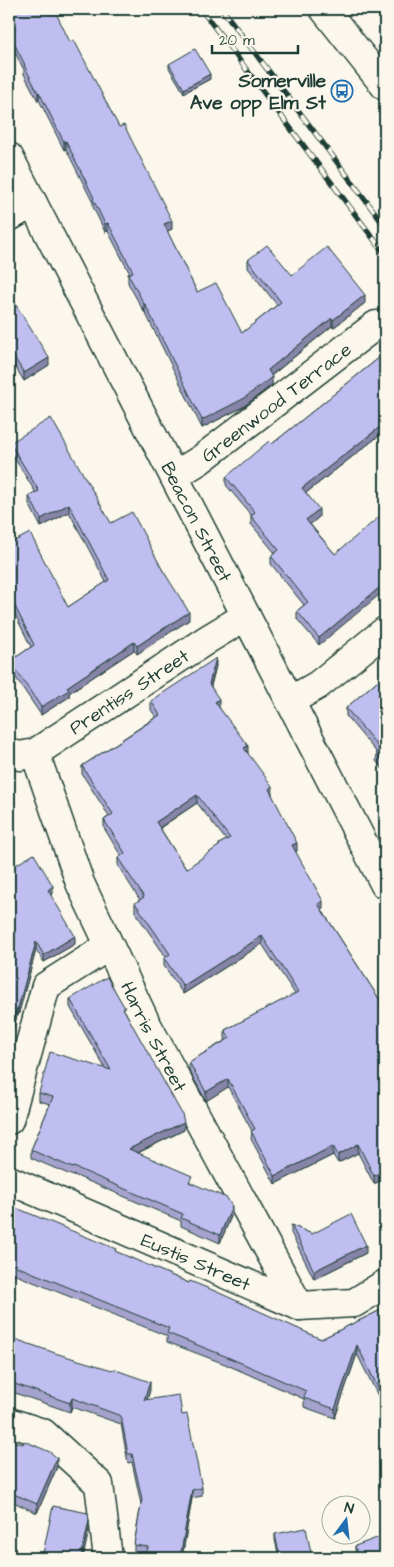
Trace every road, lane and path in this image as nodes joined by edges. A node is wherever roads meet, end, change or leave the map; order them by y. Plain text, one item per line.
1 (324, 9) edge
2 (385, 86) edge
3 (9, 157) edge
4 (33, 203) junction
5 (9, 217) edge
6 (376, 325) dead end
7 (174, 476) junction
8 (246, 616) junction
9 (385, 631) edge
10 (290, 701) junction
11 (22, 753) edge
12 (385, 885) edge
13 (109, 946) junction
14 (9, 1120) edge
15 (9, 1180) edge
16 (385, 1284) edge
17 (299, 1306) junction
18 (9, 1422) edge
19 (108, 1558) edge

1 - 2 street
3 - 4 street, Beacon Street
4 - 5 street
4 - 7 street, Beacon Street
6 - 7 street, Greenwood Terrace
7 - 8 street, Beacon Street
8 - 10 street, Beacon Street
8 - 11 street, Prentiss Street
9 - 10 street
10 - 12 street, Beacon Street
11 - 13 street, Harris Street
13 - 14 street
13 - 17 street, Harris Street
15 - 17 street, Eustis Street
16 - 17 street, Eustis Street
18 - 19 street

